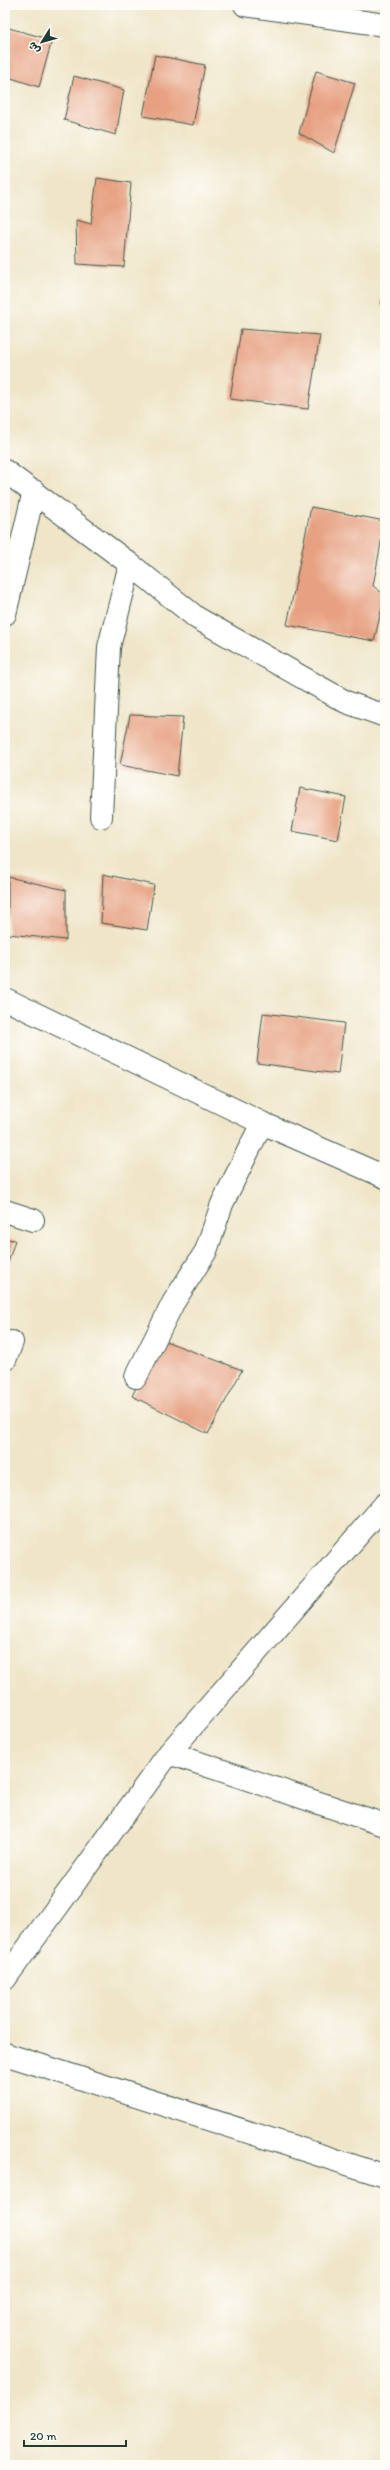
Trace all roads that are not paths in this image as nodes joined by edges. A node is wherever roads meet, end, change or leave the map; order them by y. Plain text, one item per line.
1 (245, 5) edge
2 (385, 25) edge
3 (5, 471) edge
4 (34, 491) junction
5 (130, 564) junction
6 (5, 614) edge
7 (385, 716) edge
8 (101, 817) dead end
9 (5, 999) edge
10 (262, 1123) junction
11 (385, 1177) edge
12 (5, 1211) edge
13 (33, 1220) dead end
14 (136, 1377) dead end
15 (383, 1509) edge
16 (169, 1753) junction
17 (385, 1825) edge
18 (5, 1979) edge
19 (5, 2054) edge
20 (385, 2176) edge

1 - 2 street
3 - 4 street
4 - 5 street
4 - 6 street
5 - 7 street
5 - 8 street
9 - 10 street
10 - 11 street
10 - 14 street
12 - 13 street
15 - 16 street
16 - 17 street
16 - 18 street
19 - 20 street

